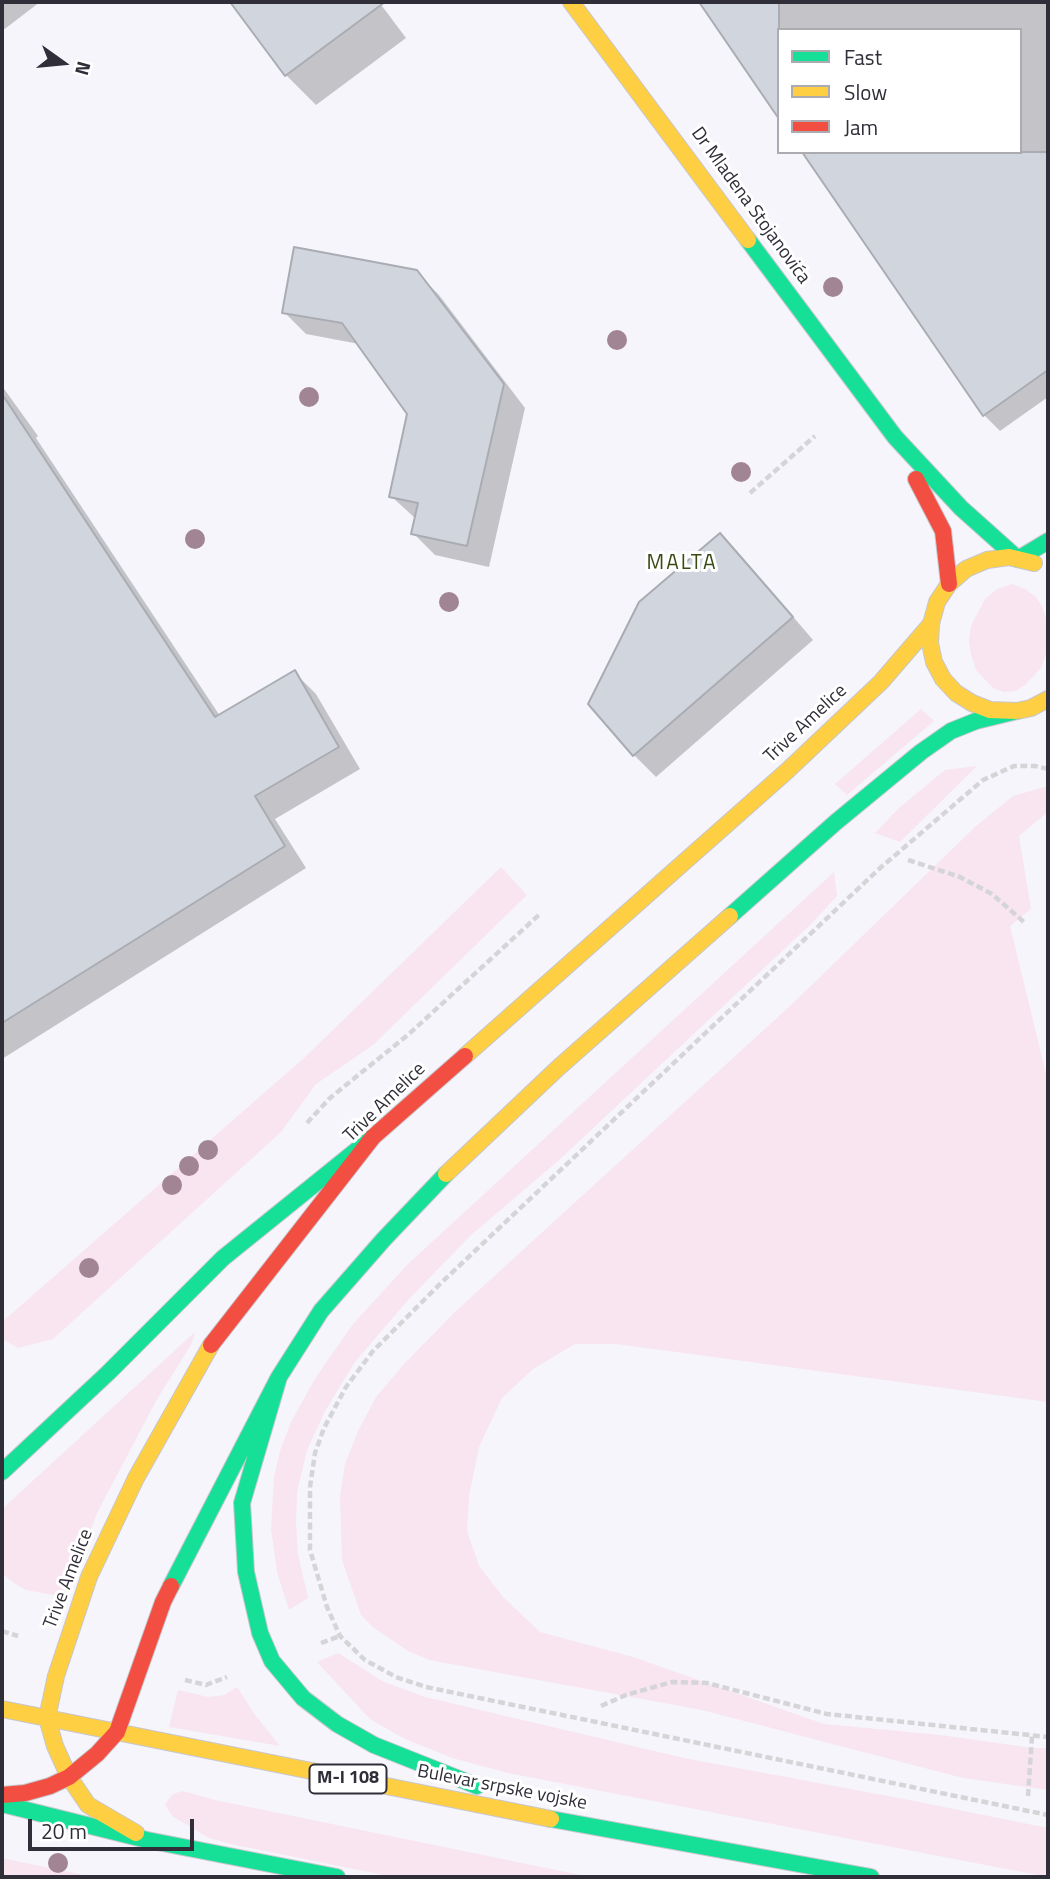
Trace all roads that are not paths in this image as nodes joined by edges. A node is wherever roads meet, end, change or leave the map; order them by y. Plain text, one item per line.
1 (571, 2) edge
2 (895, 437) junction
3 (1048, 541) edge
4 (1018, 559) junction
5 (1048, 569) edge
6 (949, 584) junction
7 (931, 624) junction
8 (1048, 699) edge
9 (1017, 711) junction
10 (373, 1137) junction
11 (279, 1377) junction
12 (2, 1472) edge
13 (2, 1709) edge
14 (47, 1718) junction
15 (117, 1732) junction
16 (69, 1777) junction
17 (2, 1795) edge
18 (2, 1804) edge
19 (580, 1825) junction
20 (147, 1840) junction
21 (337, 1877) edge
22 (871, 1877) edge

1 - 2 main road, Dr Mladena Stojanovića
2 - 4 main road, Dr Mladena Stojanovića
2 - 6 main road, Dr Mladena Stojanovića
3 - 4 main road
4 - 5 main road
4 - 6 main road
6 - 7 main road
7 - 9 main road
7 - 10 main road, Trive Amelice
8 - 9 main road
9 - 11 main road
10 - 12 main road
10 - 14 main road, Trive Amelice
11 - 15 main road
11 - 19 main road
13 - 14 main road, Bulevar srpske vojske / M-I 108
14 - 15 main road, Bulevar srpske vojske / M-I 108
14 - 16 main road, Trive Amelice
15 - 16 main road
15 - 19 main road, Bulevar srpske vojske / M-I 108
16 - 17 main road
16 - 20 main road, Trive Amelice
18 - 20 main road
19 - 22 main road, Bulevar srpske vojske / M-I 108
20 - 21 main road

